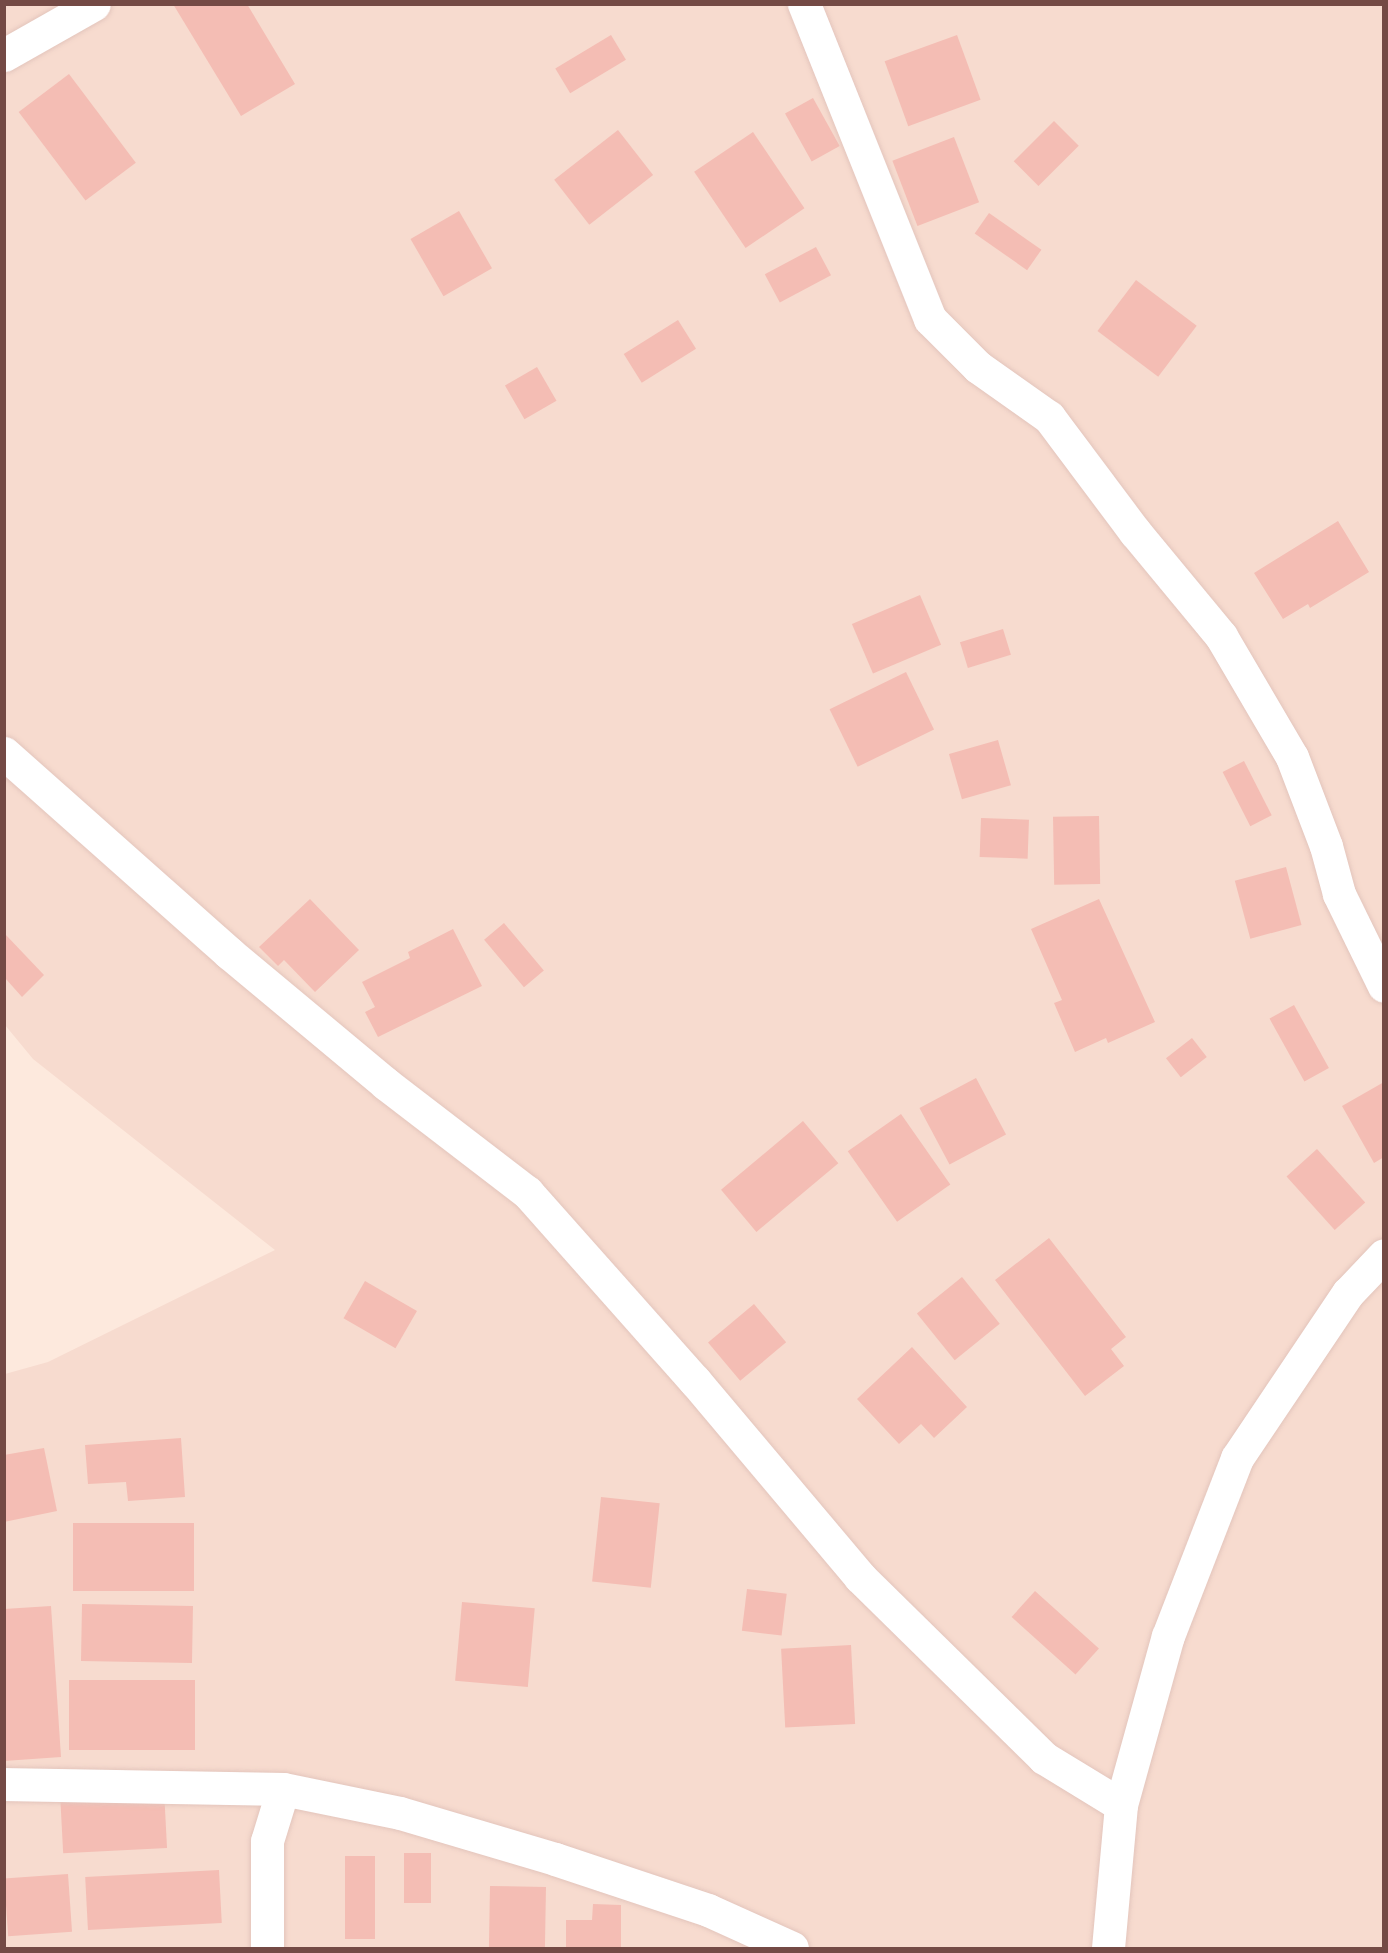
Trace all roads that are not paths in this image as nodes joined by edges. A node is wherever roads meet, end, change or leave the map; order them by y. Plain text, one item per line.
1 (94, 4) edge
2 (804, 4) edge
3 (4, 55) edge
4 (4, 753) edge
5 (1383, 986) edge
6 (1383, 1255) edge
7 (4, 1784) edge
8 (283, 1789) junction
9 (1120, 1806) junction
10 (267, 1948) edge
11 (792, 1948) edge
12 (1108, 1948) edge

1 - 3 street
2 - 5 street
4 - 9 street
6 - 9 street
7 - 8 street
8 - 10 street
8 - 11 street
9 - 12 street

